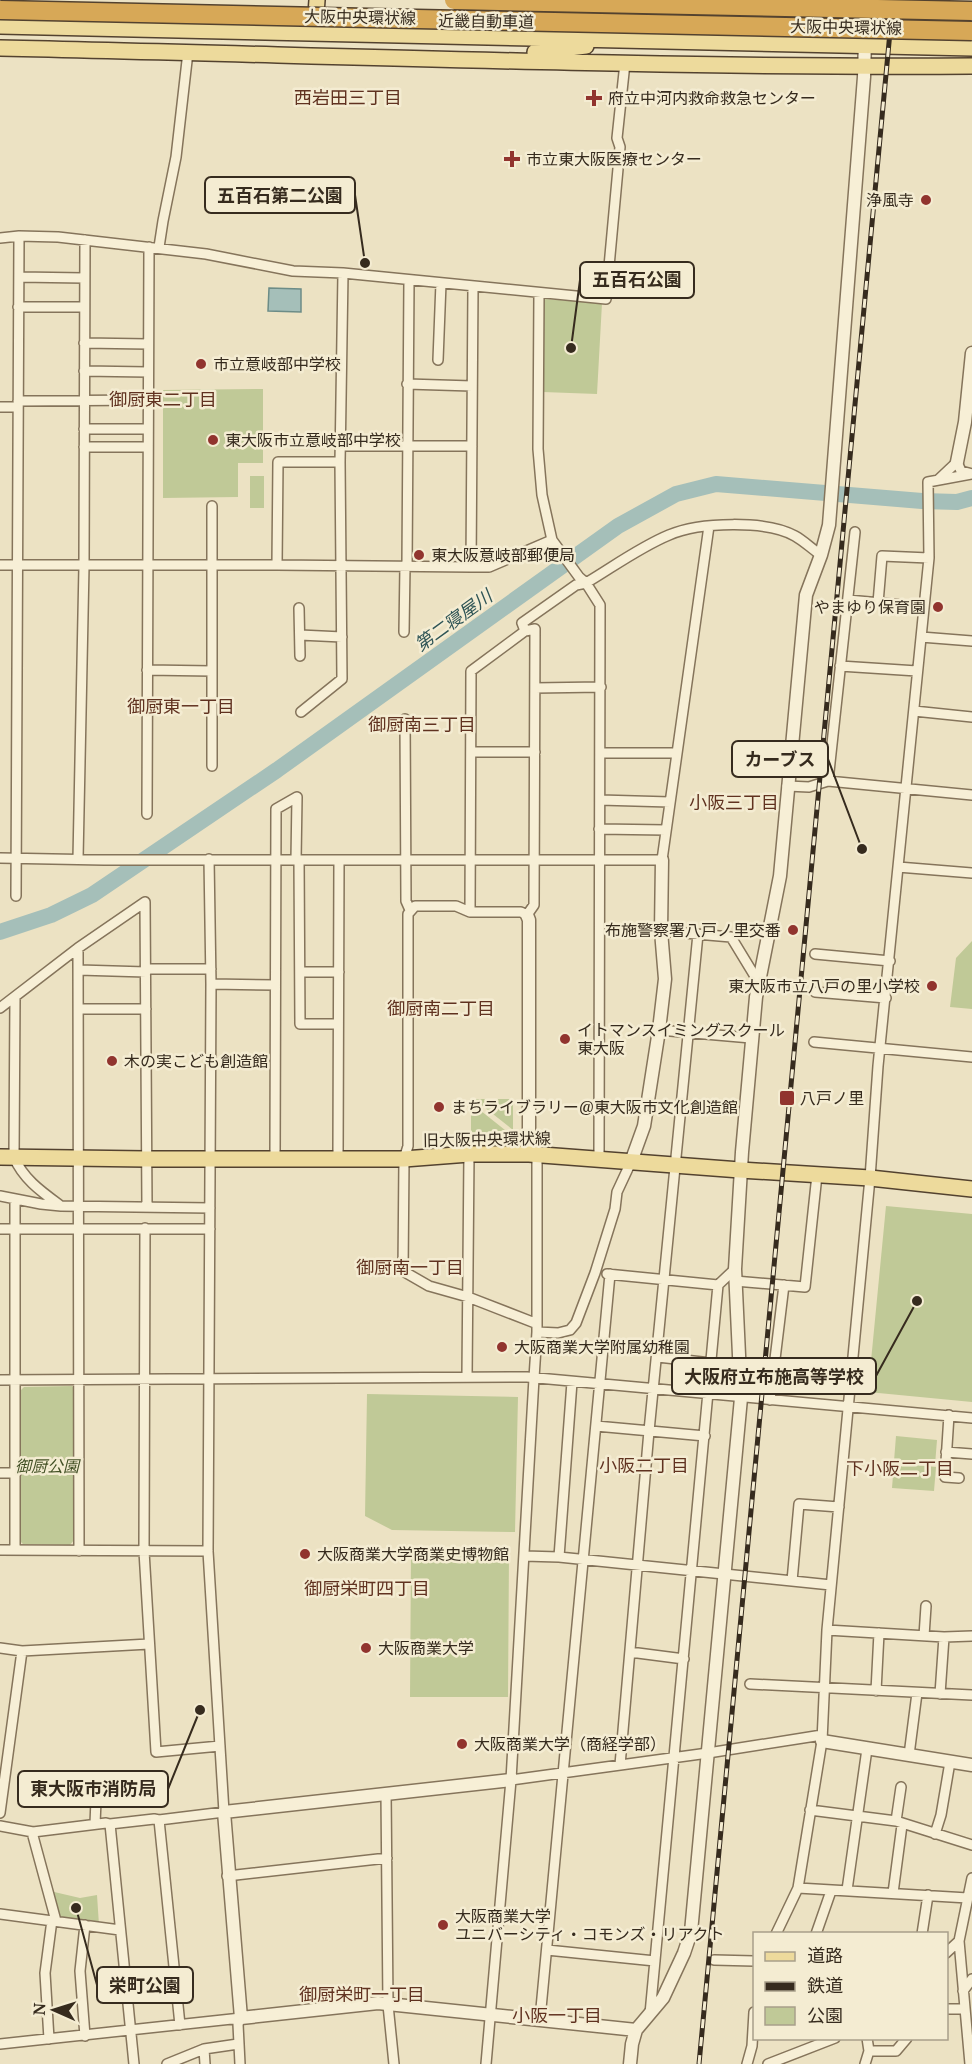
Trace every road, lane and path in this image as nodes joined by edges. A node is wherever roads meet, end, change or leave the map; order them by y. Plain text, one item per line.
1 (317, 0) edge
2 (454, 0) edge
3 (866, 0) edge
4 (0, 10) edge
5 (972, 11) edge
6 (0, 26) edge
7 (163, 31) junction
8 (972, 31) edge
9 (314, 34) junction
10 (612, 40) junction
11 (865, 45) junction
12 (0, 48) edge
13 (972, 48) edge
14 (188, 52) junction
15 (303, 55) junction
16 (468, 59) junction
17 (625, 63) junction
18 (972, 66) edge
19 (864, 67) junction
20 (19, 236) junction
21 (0, 238) edge
22 (85, 240) junction
23 (149, 247) junction
24 (159, 248) junction
25 (343, 273) junction
26 (19, 278) junction
27 (84, 278) junction
28 (409, 280) junction
29 (441, 283) junction
30 (473, 287) junction
31 (539, 293) junction
32 (18, 307) junction
33 (84, 307) junction
34 (84, 343) junction
35 (148, 344) junction
36 (972, 352) edge
37 (438, 360) dead end
38 (84, 371) junction
39 (148, 372) junction
40 (407, 384) junction
41 (472, 386) junction
42 (148, 400) junction
43 (84, 401) junction
44 (18, 404) junction
45 (0, 407) edge
46 (84, 429) junction
47 (148, 429) junction
48 (341, 446) junction
49 (407, 446) junction
50 (472, 446) junction
51 (84, 447) junction
52 (148, 447) junction
53 (340, 462) junction
54 (957, 462) junction
55 (972, 474) edge
56 (933, 482) junction
57 (212, 506) dead end
58 (709, 526) junction
59 (855, 532) dead end
60 (552, 540) junction
61 (821, 555) junction
62 (929, 558) junction
63 (0, 565) edge
64 (16, 565) junction
65 (147, 565) junction
66 (277, 565) junction
67 (341, 565) junction
68 (84, 566) junction
69 (213, 566) junction
70 (406, 566) junction
71 (471, 567) junction
72 (583, 580) junction
73 (848, 600) junction
74 (878, 603) junction
75 (924, 607) junction
76 (299, 608) dead end
77 (525, 631) junction
78 (404, 632) dead end
79 (300, 635) junction
80 (342, 637) junction
81 (921, 637) junction
82 (972, 640) edge
83 (300, 656) dead end
84 (840, 666) junction
85 (147, 670) junction
86 (213, 671) junction
87 (917, 671) junction
88 (602, 687) junction
89 (535, 688) junction
90 (914, 711) junction
91 (301, 712) dead end
92 (972, 717) edge
93 (405, 719) dead end
94 (471, 752) junction
95 (535, 752) junction
96 (601, 753) junction
97 (677, 753) junction
98 (212, 766) dead end
99 (828, 781) junction
100 (787, 786) junction
101 (906, 788) junction
102 (972, 795) edge
103 (600, 800) junction
104 (670, 802) junction
105 (147, 814) dead end
106 (599, 829) junction
107 (666, 830) junction
108 (0, 858) edge
109 (16, 858) junction
110 (78, 858) junction
111 (209, 859) junction
112 (407, 859) junction
113 (275, 860) junction
114 (297, 860) junction
115 (339, 860) junction
116 (470, 860) junction
117 (535, 860) junction
118 (662, 860) junction
119 (599, 861) junction
120 (898, 867) junction
121 (972, 873) edge
122 (16, 896) dead end
123 (410, 910) junction
124 (470, 912) junction
125 (527, 915) junction
126 (662, 931) junction
127 (698, 934) junction
128 (78, 948) junction
129 (815, 954) dead end
130 (890, 961) junction
131 (211, 969) junction
132 (79, 970) junction
133 (146, 970) junction
134 (300, 972) junction
135 (339, 972) junction
136 (759, 983) junction
137 (211, 984) junction
138 (275, 985) junction
139 (815, 992) dead end
140 (15, 998) junction
141 (886, 998) junction
142 (0, 1008) edge
143 (79, 1009) junction
144 (146, 1009) junction
145 (338, 1024) junction
146 (659, 1030) junction
147 (689, 1032) junction
148 (752, 1038) junction
149 (814, 1042) dead end
150 (881, 1048) junction
151 (972, 1057) edge
152 (469, 1154) junction
153 (533, 1154) junction
154 (7, 1157) edge
155 (80, 1157) junction
156 (275, 1157) junction
157 (338, 1158) junction
158 (146, 1159) junction
159 (210, 1159) junction
160 (404, 1159) junction
161 (599, 1159) junction
162 (631, 1162) junction
163 (674, 1164) junction
164 (740, 1170) junction
165 (817, 1175) junction
166 (870, 1178) junction
167 (972, 1189) edge
168 (0, 1196) edge
169 (15, 1200) junction
170 (61, 1206) junction
171 (79, 1206) junction
172 (147, 1207) junction
173 (210, 1208) junction
174 (0, 1228) edge
175 (145, 1228) junction
176 (16, 1229) junction
177 (79, 1229) junction
178 (210, 1229) junction
179 (595, 1273) junction
180 (610, 1274) junction
181 (735, 1275) junction
182 (665, 1279) junction
183 (718, 1285) junction
184 (784, 1285) junction
185 (468, 1297) junction
186 (536, 1327) junction
187 (658, 1357) junction
188 (711, 1363) junction
189 (467, 1377) junction
190 (534, 1378) junction
191 (145, 1379) junction
192 (210, 1379) junction
193 (0, 1380) edge
194 (16, 1380) junction
195 (79, 1380) junction
196 (572, 1382) junction
197 (600, 1384) junction
198 (654, 1390) junction
199 (709, 1394) junction
200 (741, 1398) junction
201 (770, 1400) junction
202 (848, 1407) junction
203 (949, 1415) junction
204 (972, 1418) edge
205 (596, 1426) junction
206 (649, 1431) junction
207 (705, 1436) junction
208 (946, 1452) junction
209 (972, 1454) edge
210 (0, 1473) edge
211 (15, 1473) junction
212 (960, 1478) dead end
213 (839, 1507) junction
214 (0, 1550) edge
215 (15, 1551) junction
216 (79, 1551) junction
217 (144, 1551) junction
218 (208, 1551) junction
219 (524, 1556) junction
220 (560, 1557) junction
221 (584, 1561) junction
222 (637, 1566) junction
223 (692, 1572) junction
224 (724, 1574) junction
225 (792, 1581) junction
226 (831, 1585) junction
227 (926, 1606) dead end
228 (827, 1630) junction
229 (879, 1633) junction
230 (924, 1636) junction
231 (972, 1636) edge
232 (944, 1637) junction
233 (149, 1644) junction
234 (0, 1648) edge
235 (22, 1651) junction
236 (630, 1652) junction
237 (684, 1659) junction
238 (750, 1684) dead end
239 (824, 1689) junction
240 (876, 1691) junction
241 (917, 1693) junction
242 (940, 1694) junction
243 (972, 1695) edge
244 (822, 1738) junction
245 (220, 1746) junction
246 (867, 1749) junction
247 (708, 1753) junction
248 (909, 1755) junction
249 (674, 1758) junction
250 (950, 1762) junction
251 (620, 1765) junction
252 (972, 1765) edge
253 (565, 1774) junction
254 (511, 1780) junction
255 (901, 1787) dead end
256 (386, 1793) junction
257 (96, 1800) dead end
258 (810, 1810) junction
259 (224, 1812) junction
260 (0, 1813) edge
261 (857, 1817) junction
262 (159, 1820) junction
263 (899, 1823) junction
264 (95, 1824) junction
265 (110, 1824) junction
266 (0, 1826) edge
267 (33, 1832) junction
268 (935, 1834) junction
269 (972, 1845) edge
270 (387, 1858) junction
271 (227, 1876) junction
272 (972, 1878) edge
273 (798, 1888) junction
274 (847, 1890) junction
275 (831, 1891) junction
276 (893, 1893) junction
277 (928, 1895) junction
278 (970, 1896) edge
279 (0, 1914) edge
280 (54, 1921) junction
281 (85, 1925) junction
282 (120, 1930) junction
283 (777, 1932) edge
284 (817, 1932) edge
285 (922, 1932) edge
286 (959, 1941) junction
287 (547, 1950) junction
288 (948, 1951) edge
289 (714, 1960) dead end
290 (655, 1961) junction
291 (753, 1961) edge
292 (972, 1978) edge
293 (963, 1990) junction
294 (388, 2005) junction
295 (965, 2008) junction
296 (948, 2009) edge
297 (490, 2014) junction
298 (649, 2016) junction
299 (241, 2018) junction
300 (540, 2019) junction
301 (180, 2025) junction
302 (130, 2030) junction
303 (636, 2030) junction
304 (753, 2032) edge
305 (86, 2036) junction
306 (49, 2039) junction
307 (830, 2040) edge
308 (867, 2040) edge
309 (905, 2040) edge
310 (0, 2044) edge
311 (238, 2044) junction
312 (204, 2049) junction
313 (869, 2050) junction
314 (971, 2057) edge
315 (134, 2064) edge
316 (167, 2064) edge
317 (206, 2064) edge
318 (240, 2064) edge
319 (394, 2064) edge
320 (486, 2064) edge
321 (630, 2064) edge
322 (747, 2064) edge
323 (768, 2064) edge
324 (865, 2064) edge

1 - 9 main road
2 - 5 highway, 近畿自動車道, bridge
3 - 11 street
4 - 8 highway, 近畿自動車道, bridge
6 - 7 main road, 大阪中央環状線
7 - 9 main road, 大阪中央環状線
7 - 15 main road
9 - 10 main road, 大阪中央環状線
10 - 11 main road, 大阪中央環状線
10 - 16 main road
11 - 13 main road, 大阪中央環状線
11 - 19 street
12 - 14 main road
14 - 15 main road
14 - 24 street
15 - 16 main road
16 - 17 main road
17 - 19 main road
17 - 31 street
18 - 19 main road
19 - 61 street
20 - 21 street
20 - 22 street
20 - 26 street
22 - 23 street
22 - 27 street
23 - 24 street
23 - 35 street
24 - 25 street
25 - 28 street
25 - 48 street
26 - 27 street
26 - 32 street
27 - 33 street
28 - 29 street
28 - 40 street
29 - 30 street
29 - 37 street
30 - 31 street
30 - 41 street
31 - 60 street
32 - 33 street
32 - 44 street
33 - 34 street
34 - 35 street
34 - 38 street
35 - 39 street
36 - 54 street
38 - 39 street
38 - 43 street
39 - 42 street
40 - 41 street
40 - 49 street
41 - 50 street
42 - 43 street
42 - 47 street
43 - 44 street
43 - 46 street
44 - 45 street
44 - 64 street
46 - 47 street
46 - 51 street
47 - 52 street
48 - 49 street
48 - 53 street
49 - 50 street
49 - 70 street
50 - 71 street
51 - 52 street
51 - 68 street
52 - 65 street
53 - 66 street
53 - 67 street
54 - 55 street
54 - 56 street
55 - 56 street
56 - 62 street
57 - 69 street
58 - 61 street
58 - 72 street
58 - 97 street
59 - 73 street
60 - 71 street
60 - 72 street
61 - 100 street
62 - 74 street
62 - 75 street
63 - 64 street
64 - 68 street
64 - 109 street
65 - 68 street
65 - 69 street
65 - 85 street
66 - 67 street
66 - 69 street
67 - 70 street
67 - 80 street
68 - 110 street
69 - 86 street
70 - 71 street
70 - 78 street
72 - 77 street
72 - 88 street
73 - 74 street
73 - 84 street
74 - 75 street
75 - 81 street
76 - 79 street
77 - 89 street
77 - 94 street
79 - 80 street
79 - 83 street
80 - 91 street
81 - 82 street
81 - 87 street
84 - 87 street
84 - 99 street
85 - 86 street
85 - 105 street
86 - 98 street
87 - 90 street
88 - 89 street
88 - 96 street
89 - 95 street
90 - 92 street
90 - 101 street
93 - 112 street
94 - 95 street
94 - 116 street
95 - 117 street
96 - 97 street
96 - 103 street
97 - 104 street
99 - 100 street
99 - 101 street
100 - 136 street
101 - 102 street
101 - 120 street
103 - 104 street
103 - 106 street
104 - 107 street
106 - 107 street
106 - 119 street
107 - 118 street
108 - 109 street
109 - 110 street
109 - 122 street
110 - 111 street
111 - 113 street
111 - 131 street
112 - 115 street
112 - 116 street
112 - 123 street
113 - 114 street
113 - 114 street
113 - 138 street
114 - 115 street
114 - 134 street
115 - 135 street
116 - 117 street
116 - 124 street
117 - 119 street
117 - 125 street
118 - 119 street
118 - 126 street
119 - 161 street
120 - 121 street
120 - 130 street
123 - 124 street
123 - 160 street
124 - 125 street
125 - 153 street
126 - 127 street
126 - 146 street
127 - 136 street
127 - 147 street
128 - 132 street
128 - 133 street
128 - 140 street
129 - 130 street
130 - 141 street
131 - 133 street
131 - 137 street
132 - 133 street
132 - 143 street
133 - 144 street
134 - 135 street
134 - 145 street
135 - 145 street
136 - 148 street
137 - 138 street
137 - 159 street
138 - 156 street
139 - 141 street
140 - 142 street
140 - 154 street
141 - 150 street
143 - 144 street
143 - 155 street
144 - 158 street
145 - 157 street
146 - 147 street
146 - 162 street
147 - 148 street
147 - 163 street
148 - 164 street
149 - 150 street
150 - 151 street
150 - 166 street
152 - 153 main road, 旧大阪中央環状線
152 - 160 main road, 旧大阪中央環状線
152 - 185 street
153 - 161 main road, 旧大阪中央環状線
153 - 186 street
154 - 155 main road, 旧大阪中央環状線
154 - 170 street
155 - 158 main road, 旧大阪中央環状線
155 - 171 street
156 - 157 main road, 旧大阪中央環状線
156 - 159 main road, 旧大阪中央環状線
157 - 160 main road, 旧大阪中央環状線
158 - 159 main road, 旧大阪中央環状線
158 - 172 street
159 - 173 street
160 - 185 street
161 - 162 main road, 旧大阪中央環状線
162 - 163 main road, 旧大阪中央環状線
162 - 179 street
163 - 164 main road, 旧大阪中央環状線
163 - 182 street
164 - 165 main road, 旧大阪中央環状線
164 - 181 street
165 - 166 main road, 旧大阪中央環状線
165 - 184 street
166 - 167 main road, 旧大阪中央環状線
166 - 202 street
168 - 169 street
169 - 170 street
169 - 176 street
170 - 171 street
171 - 172 street
171 - 177 street
172 - 173 street
173 - 178 street
174 - 176 street
175 - 177 street
175 - 178 street
175 - 191 street
176 - 177 street
176 - 194 street
177 - 195 street
178 - 192 street
179 - 180 street
179 - 186 street
180 - 182 street
180 - 197 street
181 - 183 street
181 - 184 street
181 - 200 street
182 - 183 street
182 - 187 street
183 - 188 street
184 - 201 street
185 - 186 street
185 - 189 street
186 - 190 street
187 - 188 street
187 - 198 street
188 - 199 street
189 - 190 street
189 - 192 street
190 - 196 street
190 - 219 street
191 - 192 street
191 - 195 street
191 - 217 street
192 - 218 street
193 - 194 street
194 - 195 street
194 - 211 street
195 - 216 street
196 - 197 street
196 - 220 street
197 - 198 street
197 - 205 street
198 - 199 street
198 - 206 street
199 - 200 street
199 - 207 street
200 - 201 street
200 - 224 street
201 - 202 street
202 - 203 street
202 - 213 street
203 - 204 street
203 - 208 street
205 - 206 street
205 - 221 street
206 - 207 street
206 - 222 street
207 - 223 street
208 - 209 street
208 - 212 street
210 - 211 street
211 - 215 street
213 - 225 street
213 - 226 street
214 - 215 street
215 - 216 street
216 - 217 street
217 - 218 street
217 - 233 street
218 - 245 street
219 - 220 street
219 - 254 street
220 - 221 street
221 - 222 street
221 - 253 street
222 - 223 street
222 - 236 street
223 - 224 street
223 - 237 street
224 - 225 street
224 - 247 street
225 - 226 street
226 - 228 street
227 - 230 street
228 - 229 street
228 - 239 street
229 - 230 street
229 - 240 street
230 - 232 street
231 - 232 street
232 - 242 street
233 - 235 street
233 - 245 street
234 - 235 street
235 - 260 street
236 - 237 street
236 - 251 street
237 - 249 street
238 - 239 street
239 - 240 street
239 - 244 street
240 - 241 street
241 - 242 street
241 - 248 street
242 - 243 street
244 - 246 street
244 - 247 street
244 - 258 street
245 - 259 street
246 - 248 street
246 - 261 street
247 - 249 street
247 - 298 street
248 - 250 street
249 - 251 street
249 - 290 street
250 - 252 street
250 - 268 street
251 - 253 street
253 - 254 street
253 - 287 street
254 - 256 street
254 - 297 street
255 - 263 street
256 - 259 street
256 - 270 street
257 - 264 street
258 - 261 street
258 - 273 street
259 - 262 street
259 - 271 street
261 - 263 street
261 - 274 street
262 - 265 street
262 - 301 street
263 - 268 street
263 - 276 street
264 - 265 street
264 - 267 street
265 - 282 street
266 - 267 street
267 - 280 street
268 - 269 street
270 - 271 street
270 - 294 street
271 - 299 street
272 - 278 street
273 - 275 street
273 - 283 street
274 - 275 street
274 - 276 street
275 - 284 street
276 - 277 street
277 - 278 street
277 - 285 street
278 - 286 street
279 - 280 street
280 - 281 street
280 - 306 street
281 - 282 street
281 - 305 street
282 - 302 street
286 - 288 street
286 - 293 street
287 - 290 street
287 - 300 street
289 - 291 street
290 - 298 street
292 - 293 street
293 - 295 street
294 - 297 street
294 - 299 street
294 - 319 street
295 - 296 street
295 - 314 street
297 - 300 street
297 - 320 street
298 - 303 street
299 - 301 street
299 - 311 street
300 - 303 street
301 - 302 street
302 - 305 street
302 - 315 street
303 - 321 street
304 - 322 street
305 - 306 street
306 - 310 street
307 - 323 street
308 - 313 street
309 - 313 street
311 - 312 street
311 - 318 street
312 - 316 street
312 - 317 street
313 - 324 street

